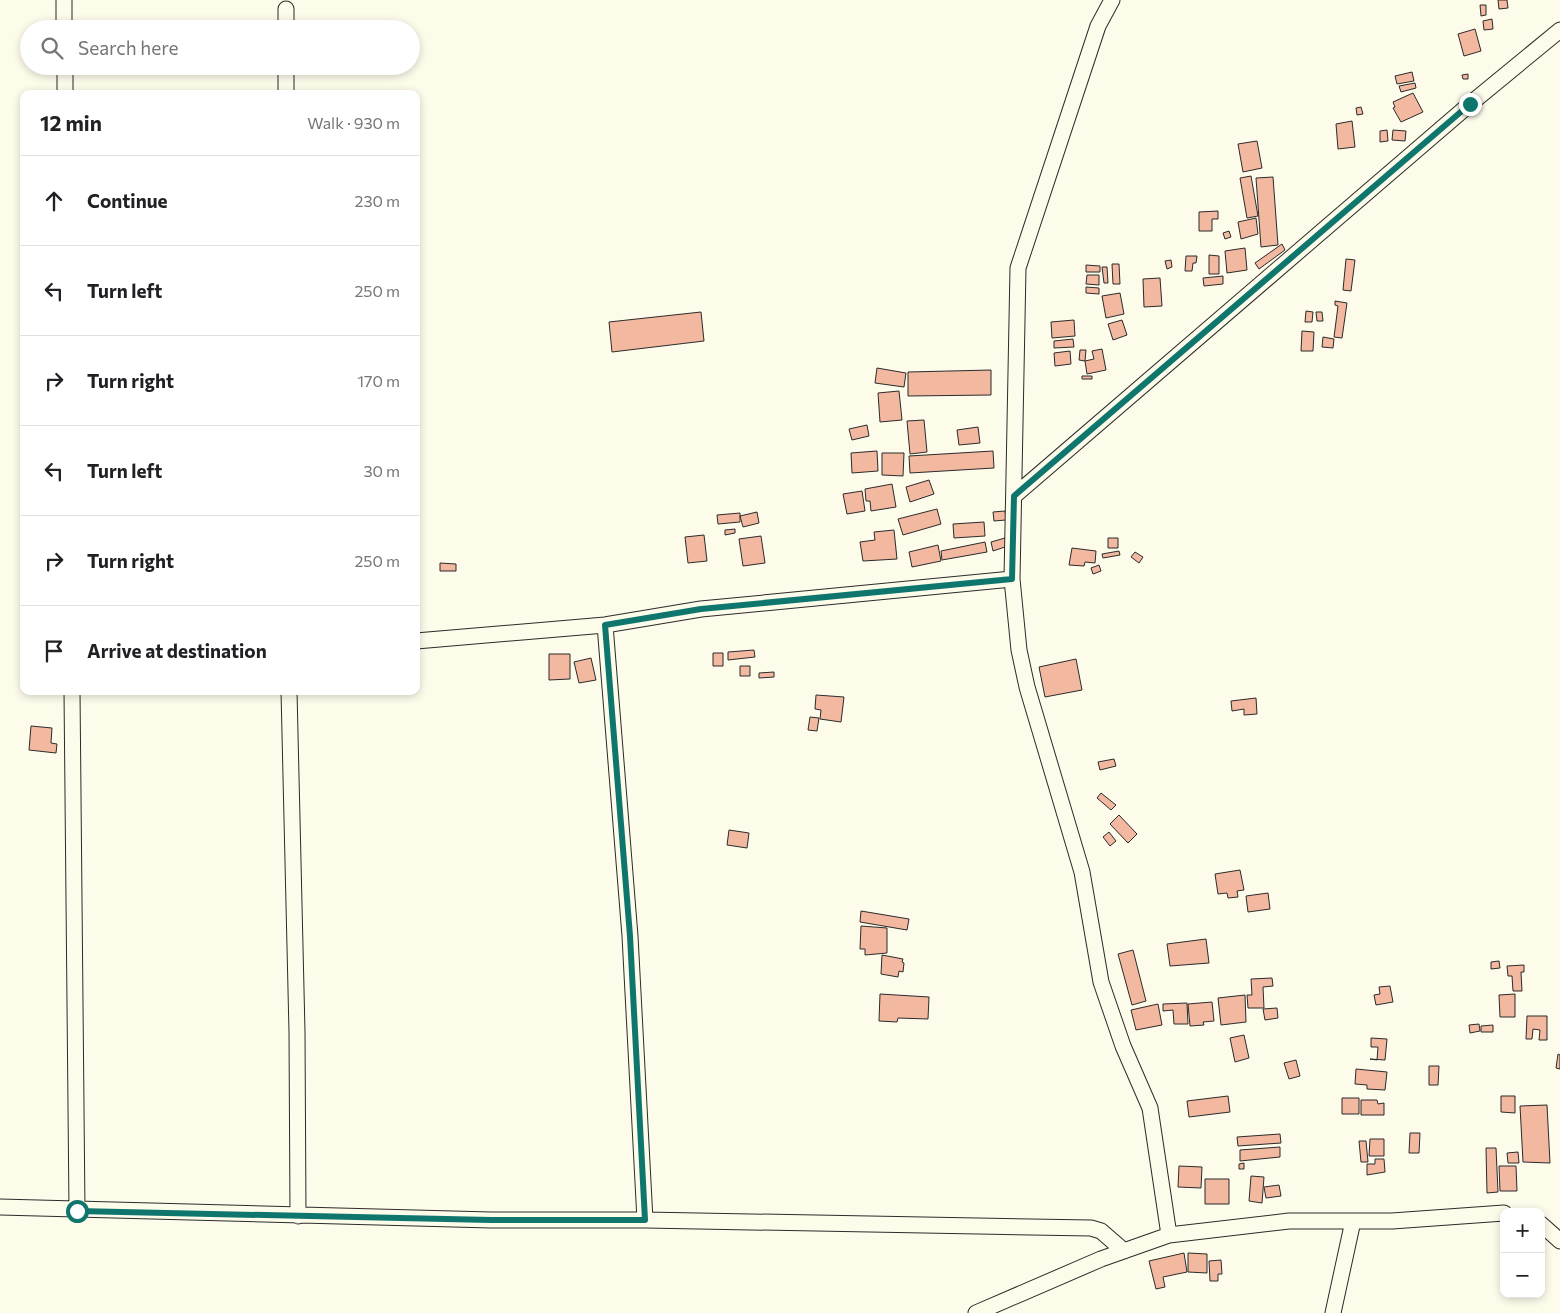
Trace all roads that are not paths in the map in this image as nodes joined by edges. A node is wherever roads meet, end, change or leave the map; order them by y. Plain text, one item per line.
1 (64, 0) edge
2 (1109, 2) edge
3 (286, 9) dead end
4 (64, 20) edge
5 (286, 20) edge
6 (1560, 30) edge
7 (65, 75) edge
8 (286, 75) edge
9 (65, 90) edge
10 (286, 90) edge
11 (1014, 496) junction
12 (1012, 579) junction
13 (605, 625) junction
14 (420, 641) edge
15 (72, 695) edge
16 (289, 695) edge
17 (0, 1207) edge
18 (77, 1211) junction
19 (1500, 1213) edge
20 (298, 1216) junction
21 (645, 1220) junction
22 (1353, 1221) junction
23 (1545, 1228) edge
24 (1170, 1235) junction
25 (1560, 1241) edge
26 (1124, 1251) junction
27 (976, 1313) edge
28 (1333, 1313) edge

1 - 4 street
2 - 11 street
3 - 5 street
6 - 11 street
7 - 9 street
8 - 10 street
11 - 12 street
12 - 13 street
12 - 24 street
13 - 14 street
13 - 21 street
15 - 18 street
16 - 20 street
17 - 18 street
18 - 20 street
19 - 22 street
20 - 21 street
21 - 26 street
22 - 24 street
22 - 28 street
23 - 25 street
24 - 26 street
26 - 27 street

